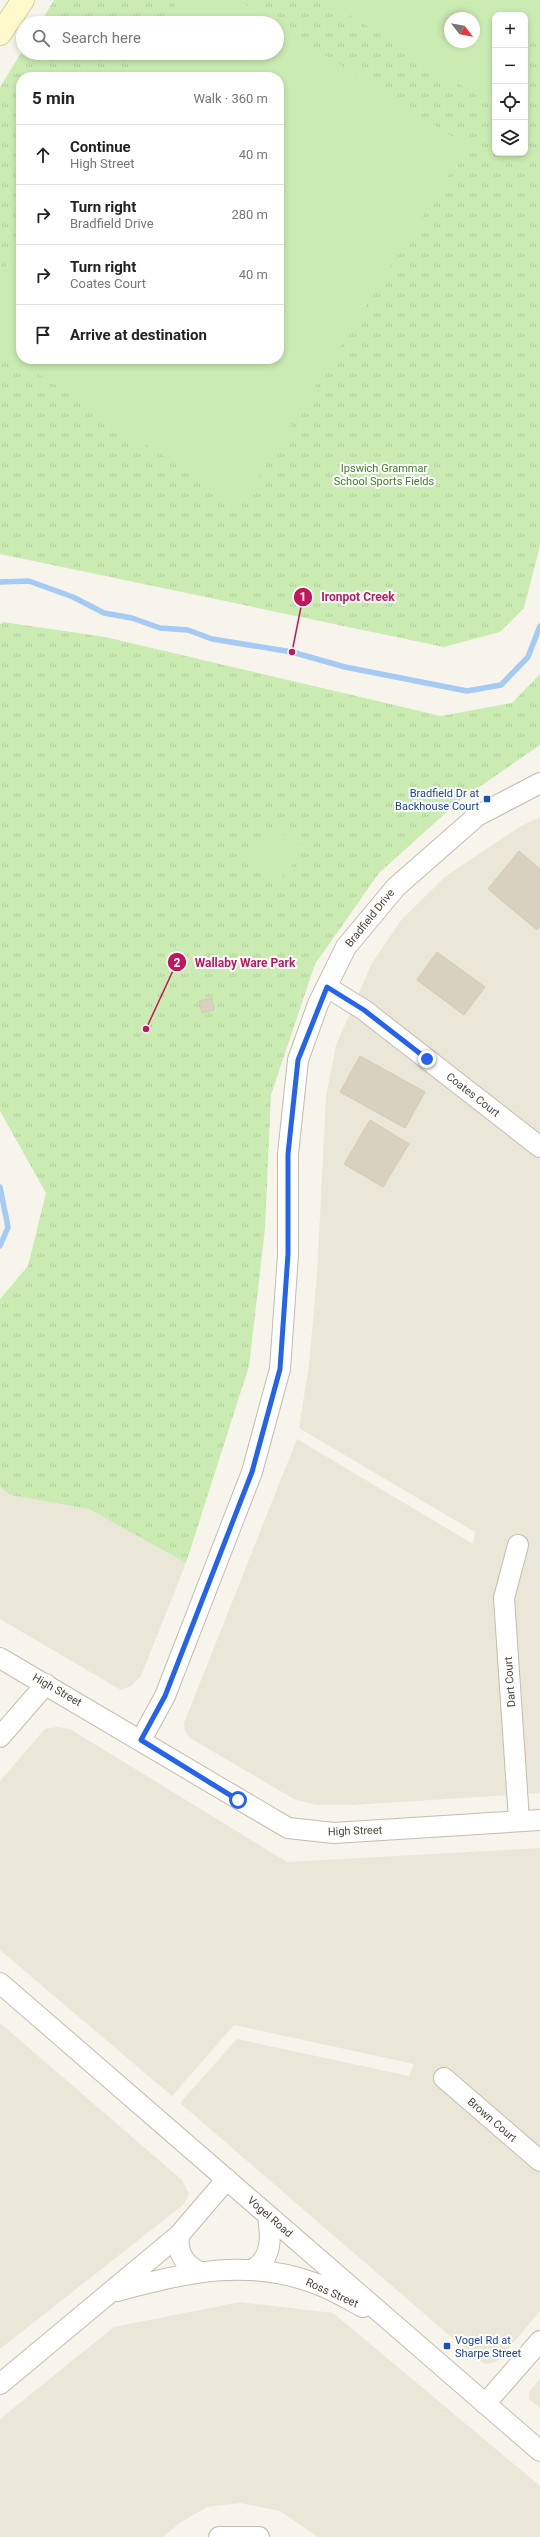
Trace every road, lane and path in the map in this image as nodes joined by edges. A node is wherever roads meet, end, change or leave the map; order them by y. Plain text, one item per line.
1 (23, 0) edge
2 (0, 34) edge
3 (540, 783) edge
4 (327, 987) junction
5 (540, 1147) edge
6 (518, 1545) dead end
7 (0, 1658) edge
8 (46, 1684) junction
9 (0, 1737) edge
10 (141, 1740) junction
11 (519, 1820) junction
12 (540, 1820) edge
13 (0, 1983) edge
14 (444, 2078) dead end
15 (540, 2161) edge
16 (227, 2179) junction
17 (268, 2216) junction
18 (179, 2235) junction
19 (251, 2270) junction
20 (198, 2271) junction
21 (111, 2293) junction
22 (386, 2318) junction
23 (540, 2341) edge
24 (0, 2384) edge
25 (485, 2404) junction
26 (540, 2451) edge
27 (219, 2537) edge
28 (260, 2537) edge

1 - 2 main road
3 - 4 street, Bradfield Drive
4 - 5 street, Coates Court
4 - 10 street, Bradfield Drive
6 - 11 street, Dart Court
7 - 8 street, High Street
8 - 9 street
8 - 10 street, High Street
10 - 11 street, High Street
11 - 12 street, High Street
13 - 16 street, Vogel Road
14 - 15 street, Brown Court
16 - 17 street, Vogel Road
16 - 18 street, Ross Street
17 - 19 street
17 - 22 street, Vogel Road
18 - 20 street
18 - 21 street, Ross Street
19 - 20 street, Ross Street
19 - 22 street, Ross Street
20 - 21 street, Ross Street
21 - 24 street, Ross Street
22 - 25 street, Vogel Road
23 - 25 street
25 - 26 street, Vogel Road
27 - 28 street

